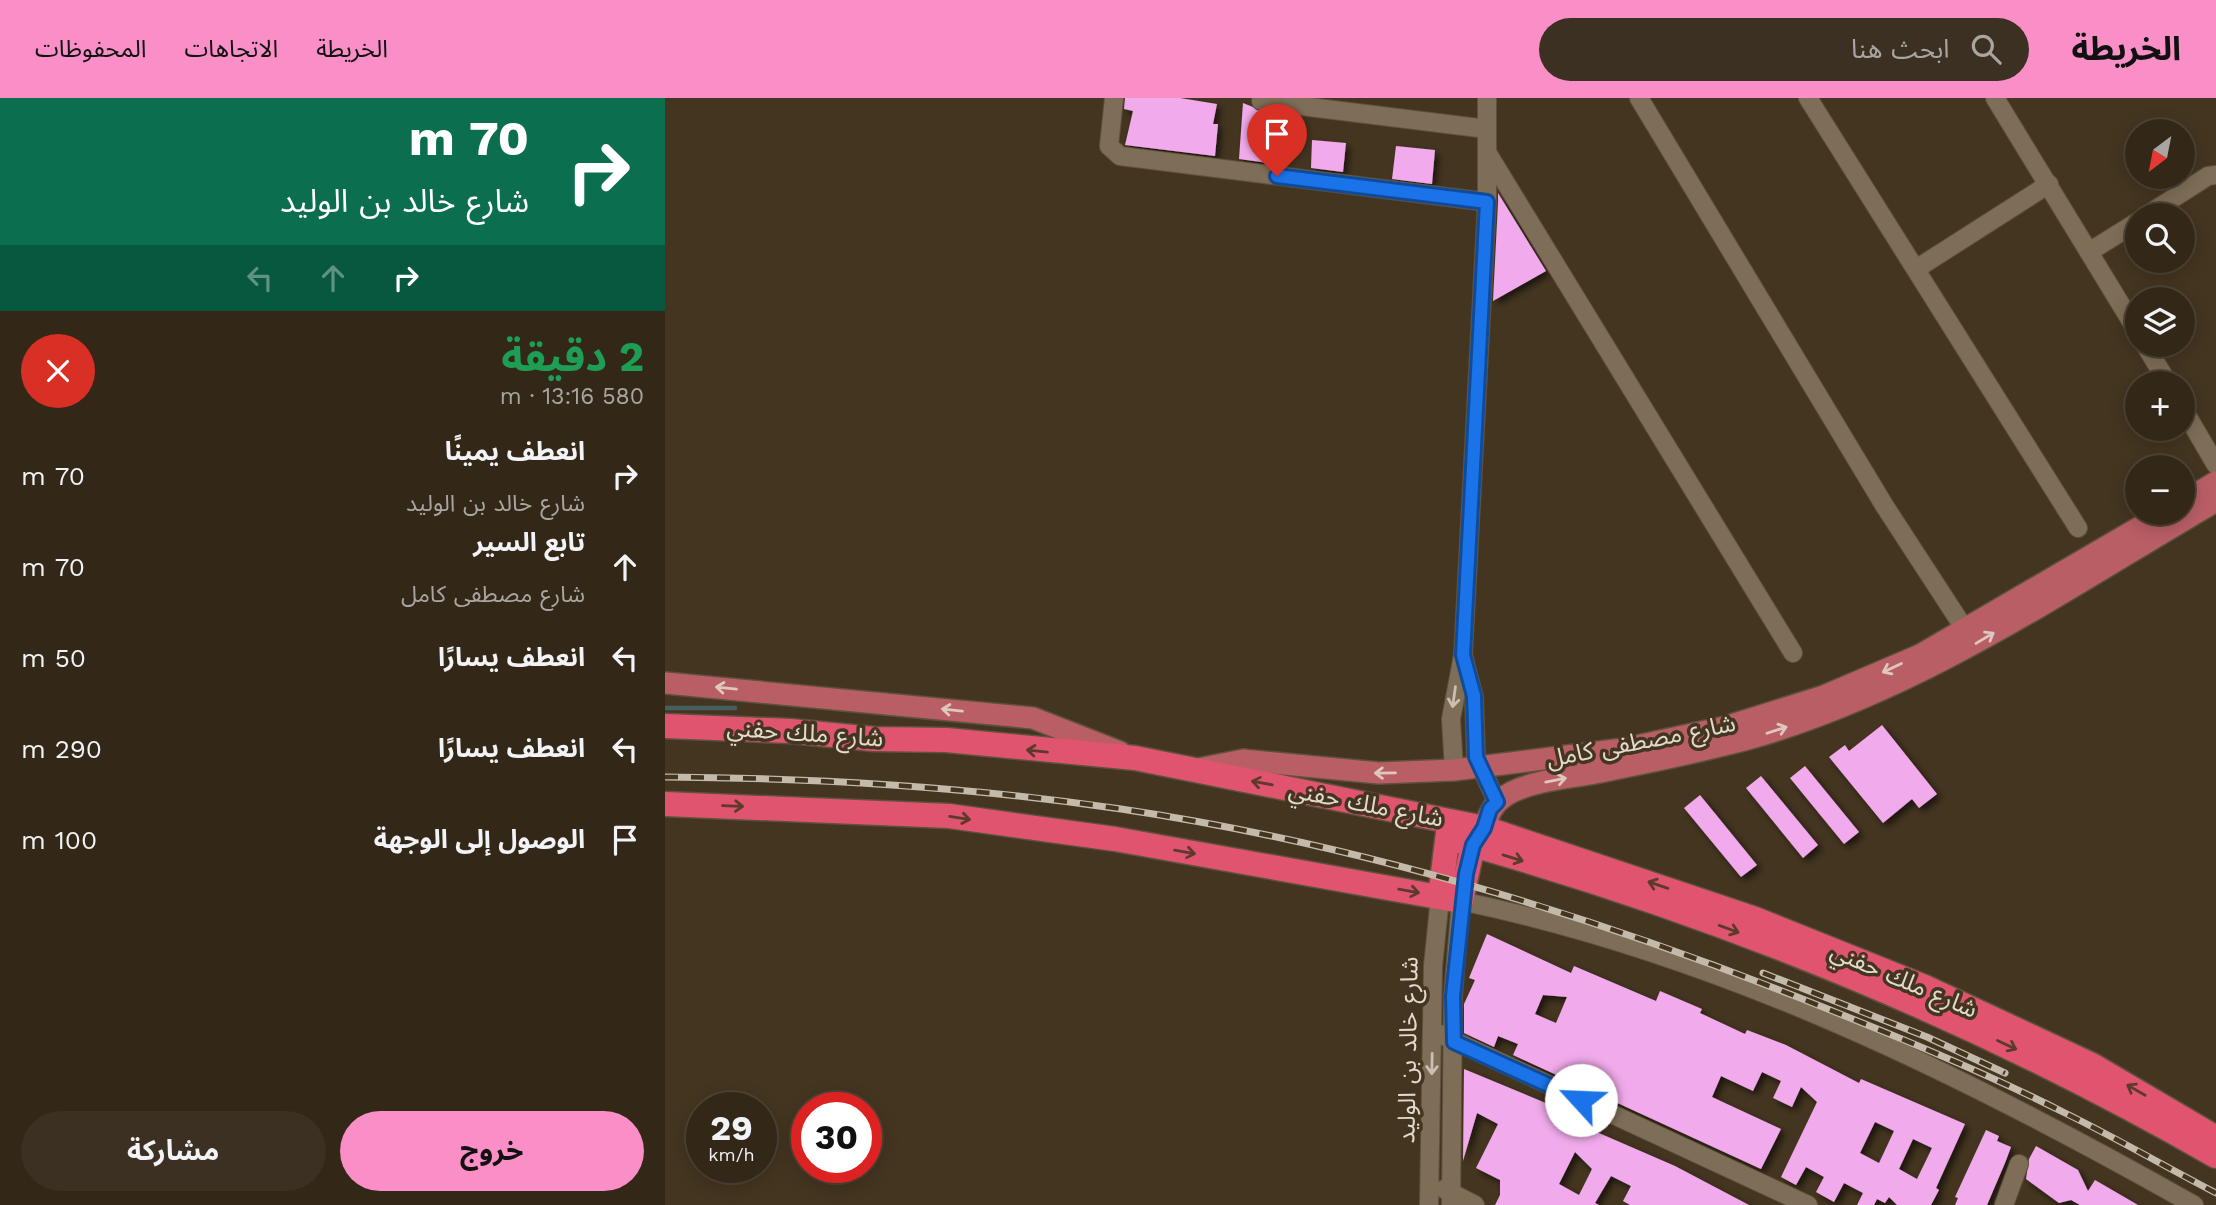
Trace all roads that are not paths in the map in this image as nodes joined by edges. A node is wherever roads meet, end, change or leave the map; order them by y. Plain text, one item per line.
1 (1114, 98) edge
2 (1487, 98) edge
3 (1639, 98) edge
4 (1808, 98) edge
5 (1995, 98) edge
6 (1261, 101) dead end
7 (1487, 129) junction
8 (1488, 154) junction
9 (2216, 175) edge
10 (2049, 184) junction
11 (1487, 202) junction
12 (2166, 203) edge
13 (2125, 230) edge
14 (2089, 253) junction
15 (1916, 269) junction
16 (2125, 312) edge
17 (2195, 429) edge
18 (2216, 465) edge
19 (2216, 482) edge
20 (2195, 494) edge
21 (2216, 500) edge
22 (2144, 525) edge
23 (2078, 528) dead end
24 (1966, 631) junction
25 (1793, 653) dead end
26 (1463, 655) junction
27 (665, 683) edge
28 (665, 726) edge
29 (1452, 756) junction
30 (1477, 756) junction
31 (1135, 758) junction
32 (1196, 769) junction
33 (1497, 802) junction
34 (665, 804) edge
35 (1449, 830) junction
36 (1478, 837) junction
37 (1451, 899) junction
38 (1433, 1031) junction
39 (1454, 1042) junction
40 (2216, 1138) edge
41 (2216, 1156) edge
42 (2019, 1164) dead end
43 (1429, 1182) junction
44 (1451, 1199) edge
45 (1429, 1205) edge
46 (1475, 1205) edge
47 (1808, 1205) edge
48 (2004, 1205) edge
49 (2194, 1205) edge

1 - 11 street
2 - 7 street
3 - 24 street
4 - 15 street
5 - 10 street
6 - 7 street
7 - 8 street
8 - 11 street
8 - 25 street
9 - 12 street
10 - 14 street
10 - 15 street
11 - 26 street
13 - 14 street
14 - 16 street
15 - 23 street
17 - 18 street
19 - 20 main road
33 -> 21 main road, شارع مصطفى كامل
22 - 24 main road, شارع مصطفى كامل
24 -> 30 main road, شارع مصطفى كامل
26 -> 29 street
26 - 30 street
31 -> 27 main road
31 -> 28 highway, شارع ملك حفني
29 - 30 main road, شارع مصطفى كامل
29 -> 32 main road, شارع مصطفى كامل
30 - 33 street
31 - 32 highway, شارع ملك حفني
35 -> 32 highway, شارع ملك حفني
33 - 36 main road
34 -> 37 highway
35 - 36 highway, شارع ملك حفني
35 - 37 highway
36 - 37 highway
40 -> 36 highway, شارع ملك حفني
36 -> 41 highway, شارع ملك حفني
37 - 38 street, شارع خالد بن الوليد
37 - 39 street, شارع خالد بن الوليد
37 - 49 street
38 - 39 street
38 -> 43 street, شارع خالد بن الوليد
39 - 44 street, شارع خالد بن الوليد
39 - 47 street
42 - 48 street
43 - 44 street
43 - 45 street, شارع خالد بن الوليد
44 - 46 street

